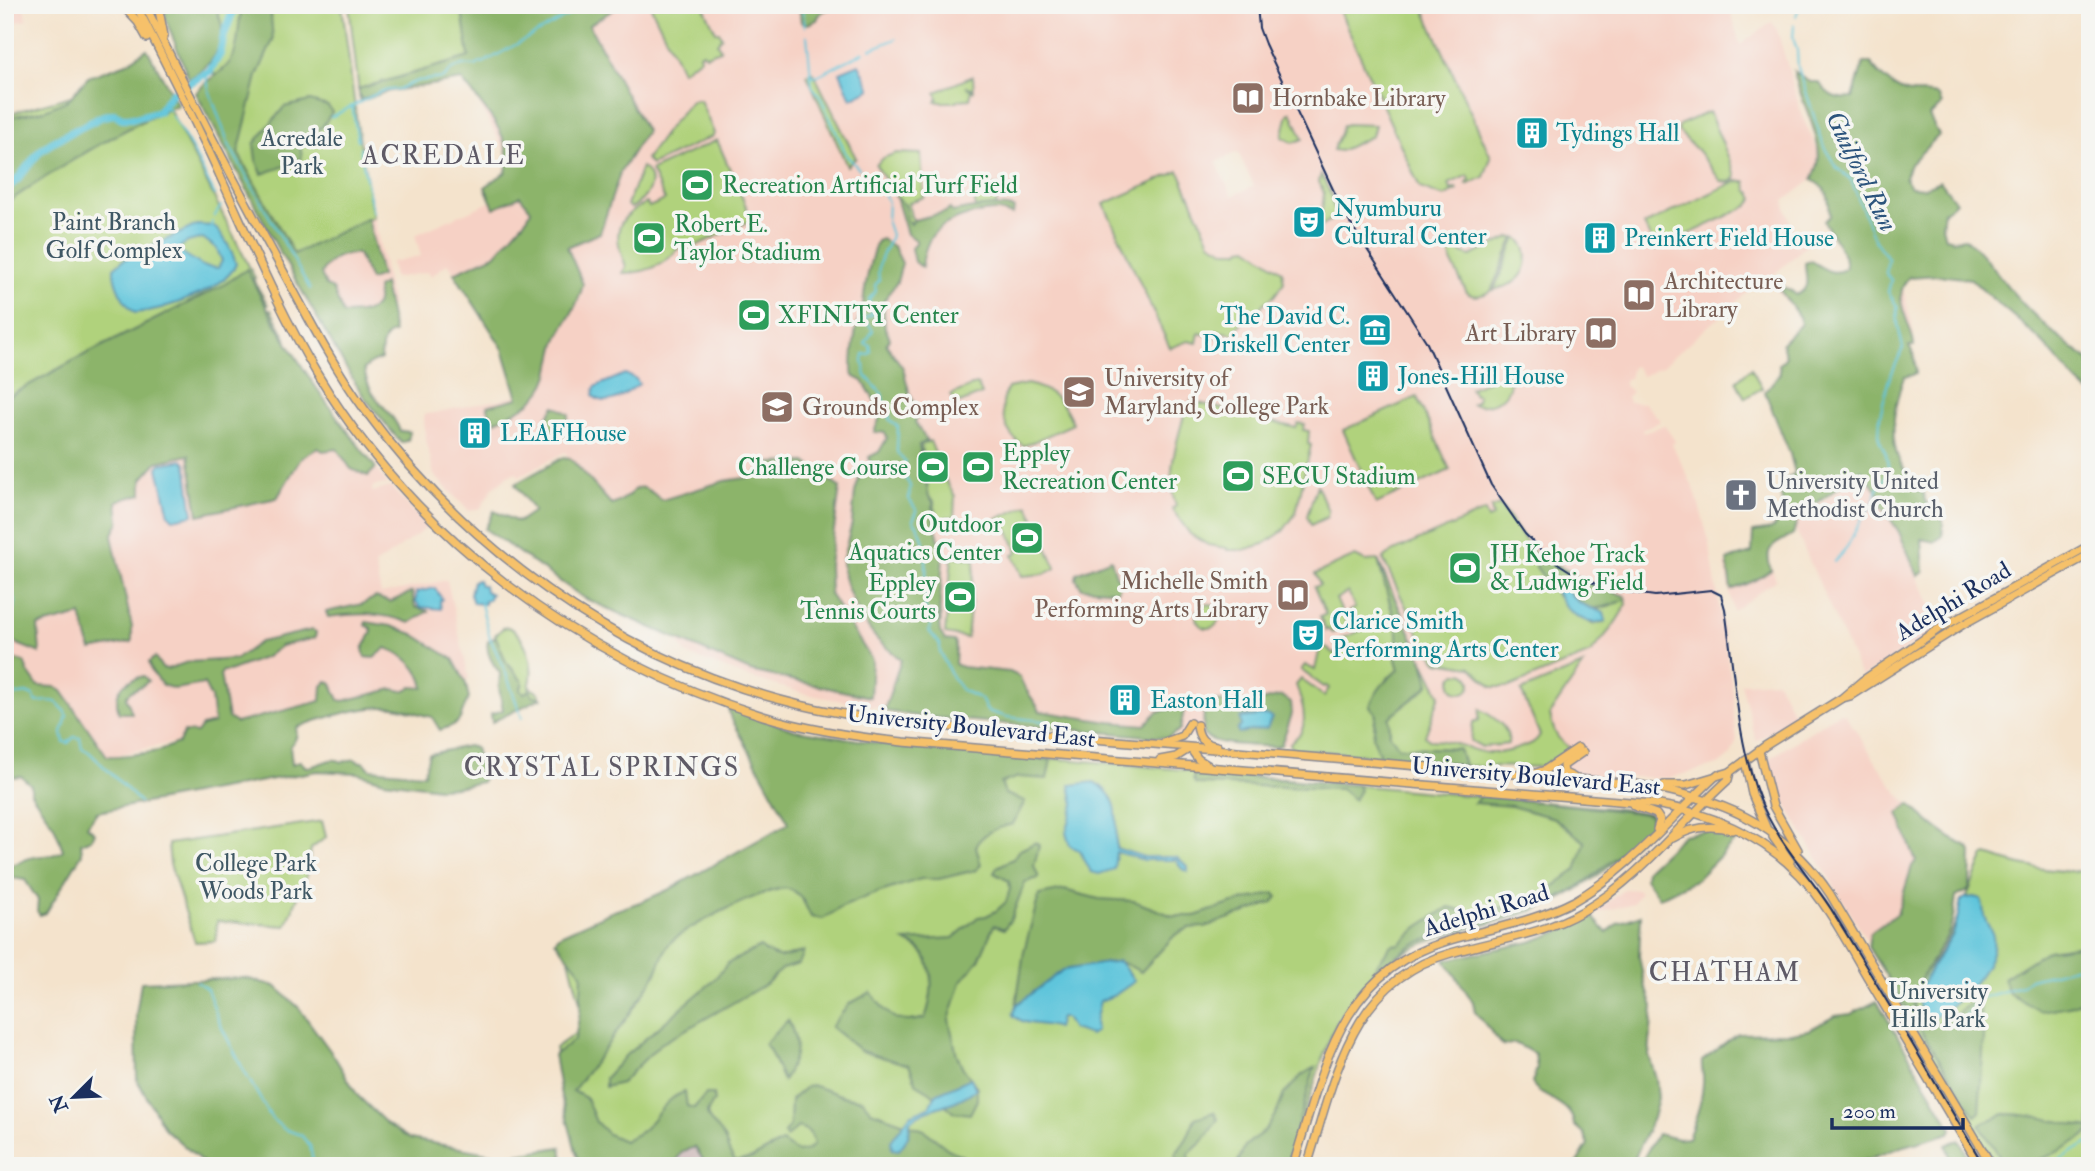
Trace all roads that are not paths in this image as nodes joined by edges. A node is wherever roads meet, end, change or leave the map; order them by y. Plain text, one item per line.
1 (122, 5) edge
2 (136, 5) edge
3 (145, 5) edge
4 (158, 5) edge
5 (169, 54) junction
6 (177, 77) junction
7 (187, 98) junction
8 (378, 475) dead end
9 (390, 475) junction
10 (2090, 545) edge
11 (2090, 554) edge
12 (1842, 698) junction
13 (1149, 744) junction
14 (1190, 748) junction
15 (1759, 751) junction
16 (1252, 752) junction
17 (1745, 761) junction
18 (1142, 762) junction
19 (1221, 768) junction
20 (1730, 772) junction
21 (1718, 774) junction
22 (1527, 775) junction
23 (1580, 780) junction
24 (1636, 784) junction
25 (1695, 796) junction
26 (1707, 800) junction
27 (1623, 802) junction
28 (1682, 808) junction
29 (1695, 812) junction
30 (1767, 830) junction
31 (1653, 836) junction
32 (1750, 836) junction
33 (1648, 859) junction
34 (1807, 864) junction
35 (1800, 874) junction
36 (1293, 1166) edge
37 (1307, 1166) edge
38 (1980, 1166) edge
39 (1992, 1166) edge

1 - 6 main road
2 - 6 main road, University Boulevard East
3 - 5 main road, University Boulevard East
4 - 5 main road
5 - 6 main road, University Boulevard East
6 - 7 main road, University Boulevard East
7 - 9 main road, University Boulevard East
7 - 13 main road, University Boulevard East
8 - 9 main road
9 - 18 main road, University Boulevard East
10 - 12 main road, Adelphi Road
11 - 12 main road, Adelphi Road
12 - 15 main road, Adelphi Road
13 - 14 main road, University Boulevard East
13 - 16 main road
14 - 16 main road, University Boulevard East
14 - 18 main road
14 - 19 main road
15 - 17 main road, Adelphi Road
15 - 34 main road
16 - 22 main road, University Boulevard East
17 - 20 main road, Adelphi Road
17 - 30 main road
18 - 19 main road, University Boulevard East
19 - 27 main road, University Boulevard East
20 - 21 main road, Adelphi Road
20 - 26 main road, Adelphi Road
21 - 24 main road
21 - 25 main road, Adelphi Road
22 - 23 main road, University Boulevard East
22 - 23 main road
23 - 24 main road, University Boulevard East
24 - 25 main road, University Boulevard East
25 - 26 main road, University Boulevard East
25 - 28 main road, Adelphi Road
26 - 29 main road, Adelphi Road
26 - 30 main road, University Boulevard East
27 - 28 main road, University Boulevard East
27 - 31 main road
28 - 29 main road, University Boulevard East
28 - 31 main road, Adelphi Road
29 - 32 main road, University Boulevard East
29 - 33 main road, Adelphi Road
30 - 34 main road, University Boulevard East
30 - 35 main road
31 - 36 main road, Adelphi Road
32 - 33 main road
32 - 35 main road, University Boulevard East
33 - 37 main road, Adelphi Road
34 - 39 main road, University Boulevard East
35 - 38 main road, University Boulevard East

